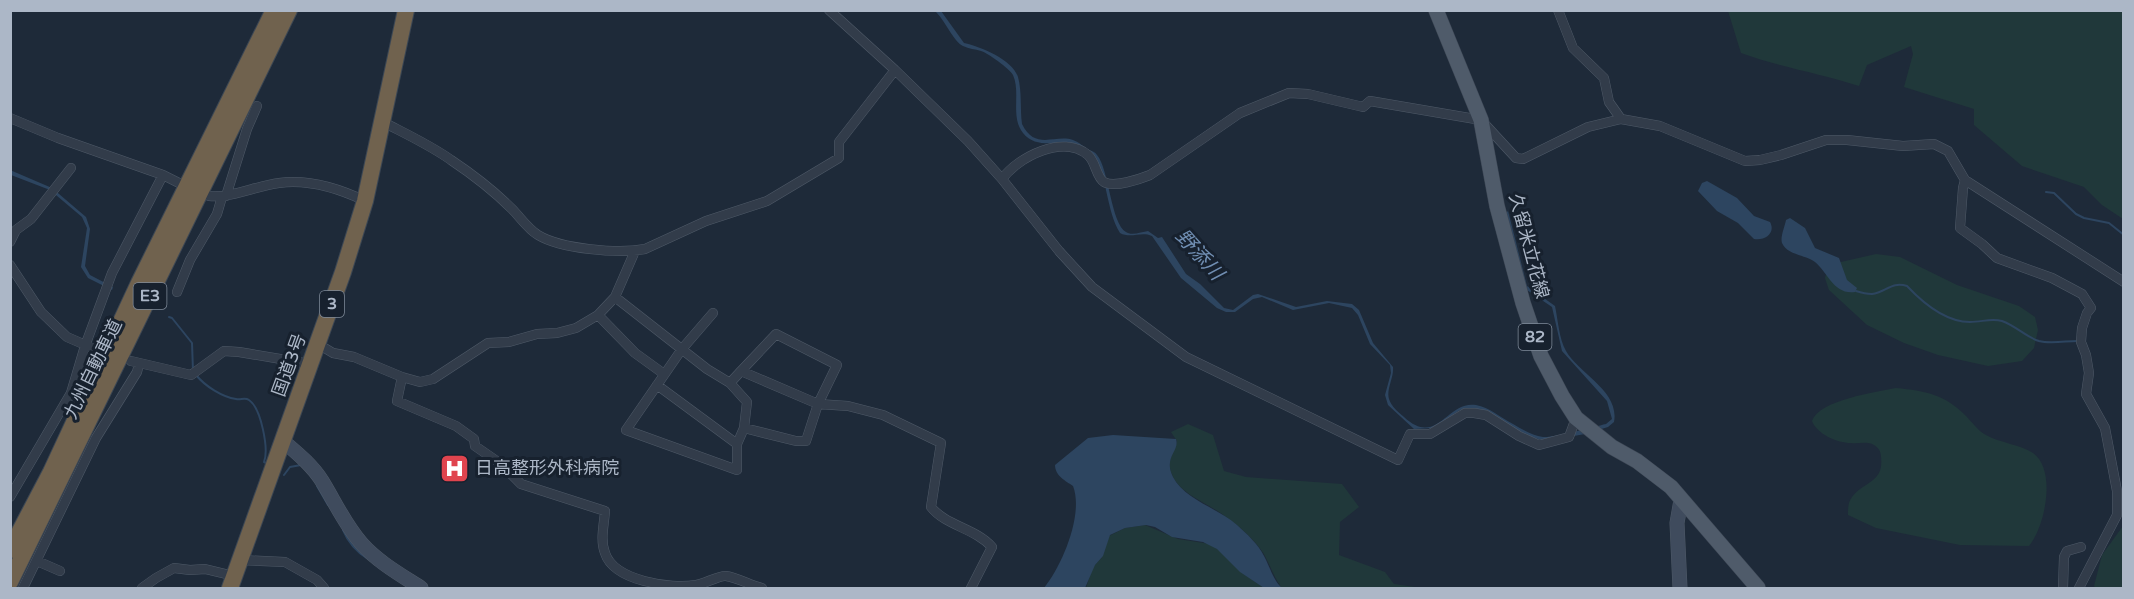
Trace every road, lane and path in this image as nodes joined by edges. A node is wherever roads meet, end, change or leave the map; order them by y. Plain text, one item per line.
1 (274, 10) edge
2 (289, 10) edge
3 (406, 10) edge
4 (830, 10) edge
5 (1436, 10) edge
6 (1558, 10) edge
7 (895, 70) junction
8 (257, 106) dead end
9 (10, 117) edge
10 (1621, 119) junction
11 (1481, 120) junction
12 (383, 122) junction
13 (71, 168) dead end
14 (163, 175) junction
15 (1002, 179) junction
16 (1965, 180) junction
17 (179, 183) dead end
18 (209, 196) dead end
19 (224, 197) junction
20 (365, 201) junction
21 (13, 227) edge
22 (10, 242) edge
23 (635, 251) junction
24 (10, 265) edge
25 (2124, 282) edge
26 (177, 292) dead end
27 (615, 297) junction
28 (713, 313) dead end
29 (598, 315) junction
30 (318, 344) junction
31 (86, 346) junction
32 (682, 349) junction
33 (96, 350) dead end
34 (310, 364) junction
35 (741, 371) junction
36 (664, 374) junction
37 (402, 377) junction
38 (730, 383) junction
39 (657, 385) junction
40 (818, 404) junction
41 (1576, 417) junction
42 (744, 428) junction
43 (283, 441) junction
44 (737, 444) junction
45 (10, 496) edge
46 (1682, 500) junction
47 (2081, 548) dead end
48 (10, 550) edge
49 (240, 560) junction
50 (37, 561) junction
51 (60, 572) dead end
52 (10, 582) edge
53 (232, 582) edge
54 (23, 588) edge
55 (142, 588) edge
56 (324, 588) edge
57 (422, 588) edge
58 (762, 588) edge
59 (971, 588) edge
60 (1680, 588) edge
61 (1758, 588) edge
62 (2063, 588) edge
63 (2079, 588) edge

1 - 48 highway, 九州自動車道 / E3
2 - 52 highway, 九州自動車道 / E3
3 - 12 highway, 国道3号 / 3
4 - 7 street
5 - 11 main road, 久留米立花線 / 82
6 - 10 street
7 - 15 street
7 - 23 street
8 - 19 street
9 - 14 street
10 - 11 street
10 - 16 street
11 - 15 street
11 - 41 main road, 久留米立花線 / 82
12 - 20 highway, 国道3号 / 3
12 - 23 street
13 - 21 street
14 - 17 street
14 - 31 street
15 - 41 street
16 - 25 street
16 - 63 street
18 - 19 street
19 - 20 street
19 - 26 street
20 - 30 highway, 国道3号 / 3
21 - 22 street
23 - 27 street
24 - 31 street
27 - 29 street
27 - 32 street
28 - 32 street
29 - 36 street
29 - 37 street
30 - 34 highway, 国道3号 / 3
30 - 37 street
31 - 33 street
31 - 45 street
32 - 36 street
32 - 38 street
34 - 43 highway, 国道3号 / 3
34 - 50 street
35 - 38 street
35 - 40 street
35 - 40 street
36 - 39 street
37 - 58 street
38 - 42 street
39 - 44 street
39 - 44 street
40 - 42 street
40 - 59 street
41 - 46 main road, 久留米立花線 / 82
42 - 44 street
43 - 49 highway, 国道3号 / 3
43 - 57 street
46 - 60 street
46 - 61 main road, 久留米立花線 / 82
47 - 62 street
49 - 53 highway, 国道3号 / 3
49 - 56 street
50 - 51 street
50 - 54 street
53 - 55 street

